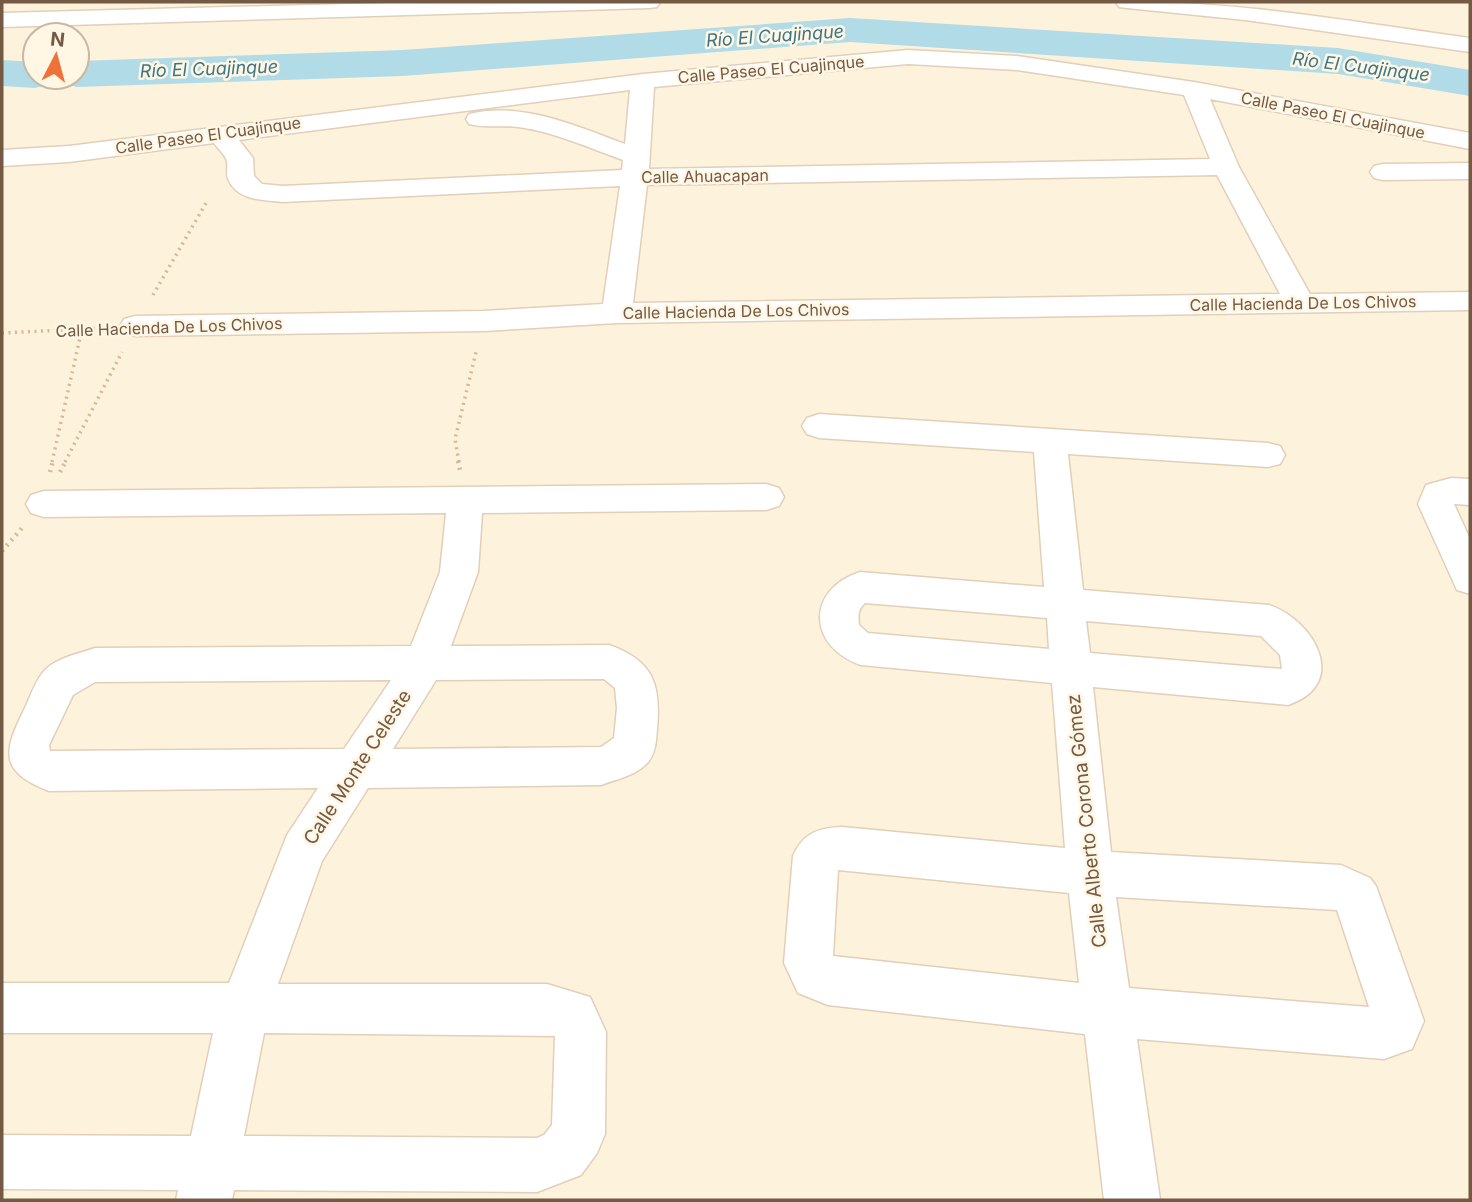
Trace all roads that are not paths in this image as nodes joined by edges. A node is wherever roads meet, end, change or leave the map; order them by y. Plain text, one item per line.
1 (649, 2) edge
2 (1127, 2) edge
3 (1202, 5) edge
4 (12, 20) edge
5 (2, 31) edge
6 (1470, 45) edge
7 (643, 81) junction
8 (1194, 89) junction
9 (219, 133) junction
10 (1470, 141) edge
11 (2, 158) edge
12 (636, 166) junction
13 (1226, 167) junction
14 (1470, 171) edge
15 (1383, 172) dead end
16 (1470, 300) edge
17 (1300, 303) junction
18 (617, 313) junction
19 (135, 326) road end
20 (820, 426) dead end
21 (1050, 441) junction
22 (1268, 455) dead end
23 (1470, 492) edge
24 (766, 497) dead end
25 (465, 498) junction
26 (44, 504) road end
27 (1470, 579) edge
28 (1064, 603) junction
29 (425, 663) junction
30 (1070, 669) junction
31 (354, 769) junction
32 (1090, 873) junction
33 (2, 1008) edge
34 (244, 1008) junction
35 (1107, 1012) junction
36 (2, 1162) edge
37 (208, 1181) edge
38 (1132, 1200) edge

1 - 4 street
2 - 3 street
3 - 6 street
4 - 5 street
7 - 8 street, Calle Paseo El Cuajinque
7 - 9 street, Calle Paseo El Cuajinque
7 - 12 street
8 - 10 street, Calle Paseo El Cuajinque
8 - 13 street
9 - 11 street, Calle Paseo El Cuajinque
9 - 12 street
9 - 12 street, Calle Ahuacapan
12 - 13 street, Calle Ahuacapan
12 - 18 street
13 - 17 street
14 - 15 street
16 - 17 street, Calle Hacienda De Los Chivos
17 - 18 street, Calle Hacienda De Los Chivos
18 - 19 street, Calle Hacienda De Los Chivos
20 - 21 street
21 - 22 street
21 - 28 street, Calle Alberto Corona Gómez
23 - 27 street
24 - 25 street
25 - 26 street
25 - 29 street, Calle Monte Celeste
28 - 30 street, Calle Alberto Corona Gómez
28 - 30 street
28 - 30 street
29 - 31 street, Calle Monte Celeste
29 - 31 street
29 - 31 street
30 - 32 street, Calle Alberto Corona Gómez
31 - 34 street, Calle Monte Celeste
32 - 35 street, Calle Alberto Corona Gómez
32 - 35 street
32 - 35 street
33 - 34 street
34 - 37 street, Calle Monte Celeste
34 - 37 street
35 - 38 street, Calle Alberto Corona Gómez
36 - 37 street

